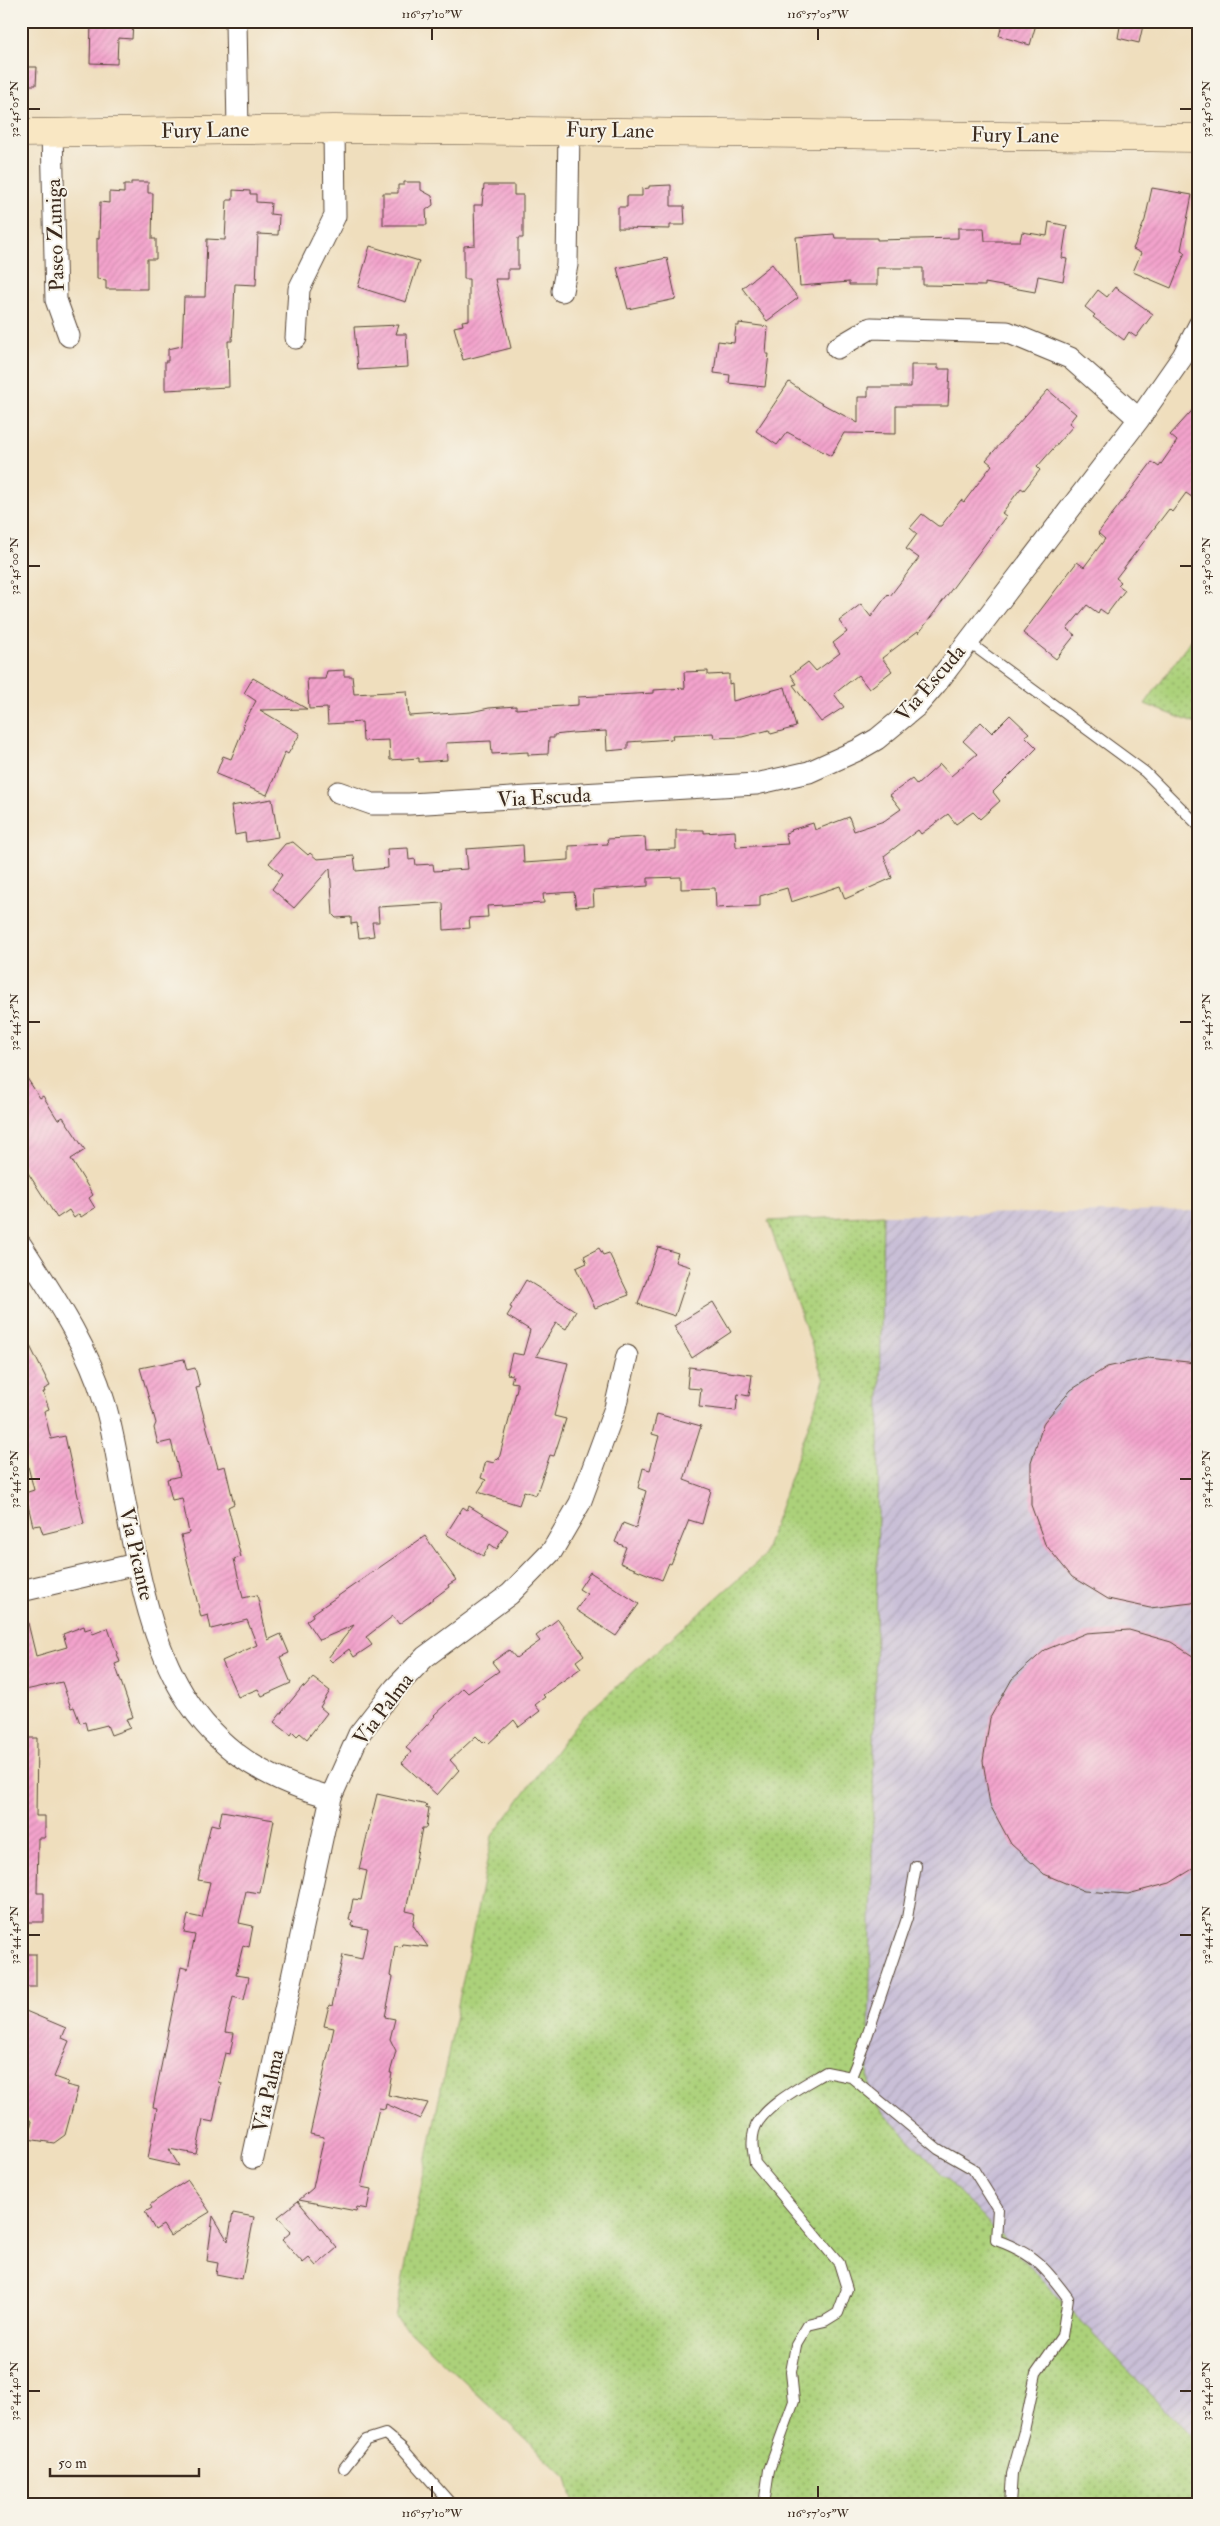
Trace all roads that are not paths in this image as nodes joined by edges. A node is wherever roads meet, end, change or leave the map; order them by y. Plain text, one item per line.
1 (236, 21) edge
2 (334, 128) junction
3 (238, 130) junction
4 (569, 130) junction
5 (21, 133) edge
6 (52, 133) junction
7 (1199, 138) edge
8 (562, 291) dead end
9 (1199, 325) edge
10 (69, 336) dead end
11 (296, 338) dead end
12 (837, 348) dead end
13 (1138, 419) junction
14 (968, 640) junction
15 (338, 792) dead end
16 (1199, 826) edge
17 (21, 1245) edge
18 (627, 1356) dead end
19 (136, 1564) junction
20 (21, 1591) edge
21 (331, 1797) junction
22 (916, 1866) dead end
23 (851, 2077) junction
24 (253, 2158) dead end
25 (344, 2468) dead end
26 (452, 2505) edge
27 (764, 2505) edge
28 (1010, 2505) edge

1 - 3 street
2 - 3 main road, Fury Lane
2 - 4 main road, Fury Lane
2 - 11 street
3 - 6 main road, Fury Lane
4 - 7 main road, Fury Lane
4 - 8 street
5 - 6 main road, Fury Lane
6 - 10 street, Paseo Zuniga
9 - 13 street, Via Escuda
12 - 13 street
13 - 14 street, Via Escuda
14 - 15 street, Via Escuda
14 - 16 lane
17 - 19 street, Via Picante
18 - 21 street, Via Palma
19 - 20 street
19 - 21 street, Via Picante
21 - 24 street, Via Palma
22 - 23 lane
23 - 27 lane
23 - 28 lane
25 - 26 lane

